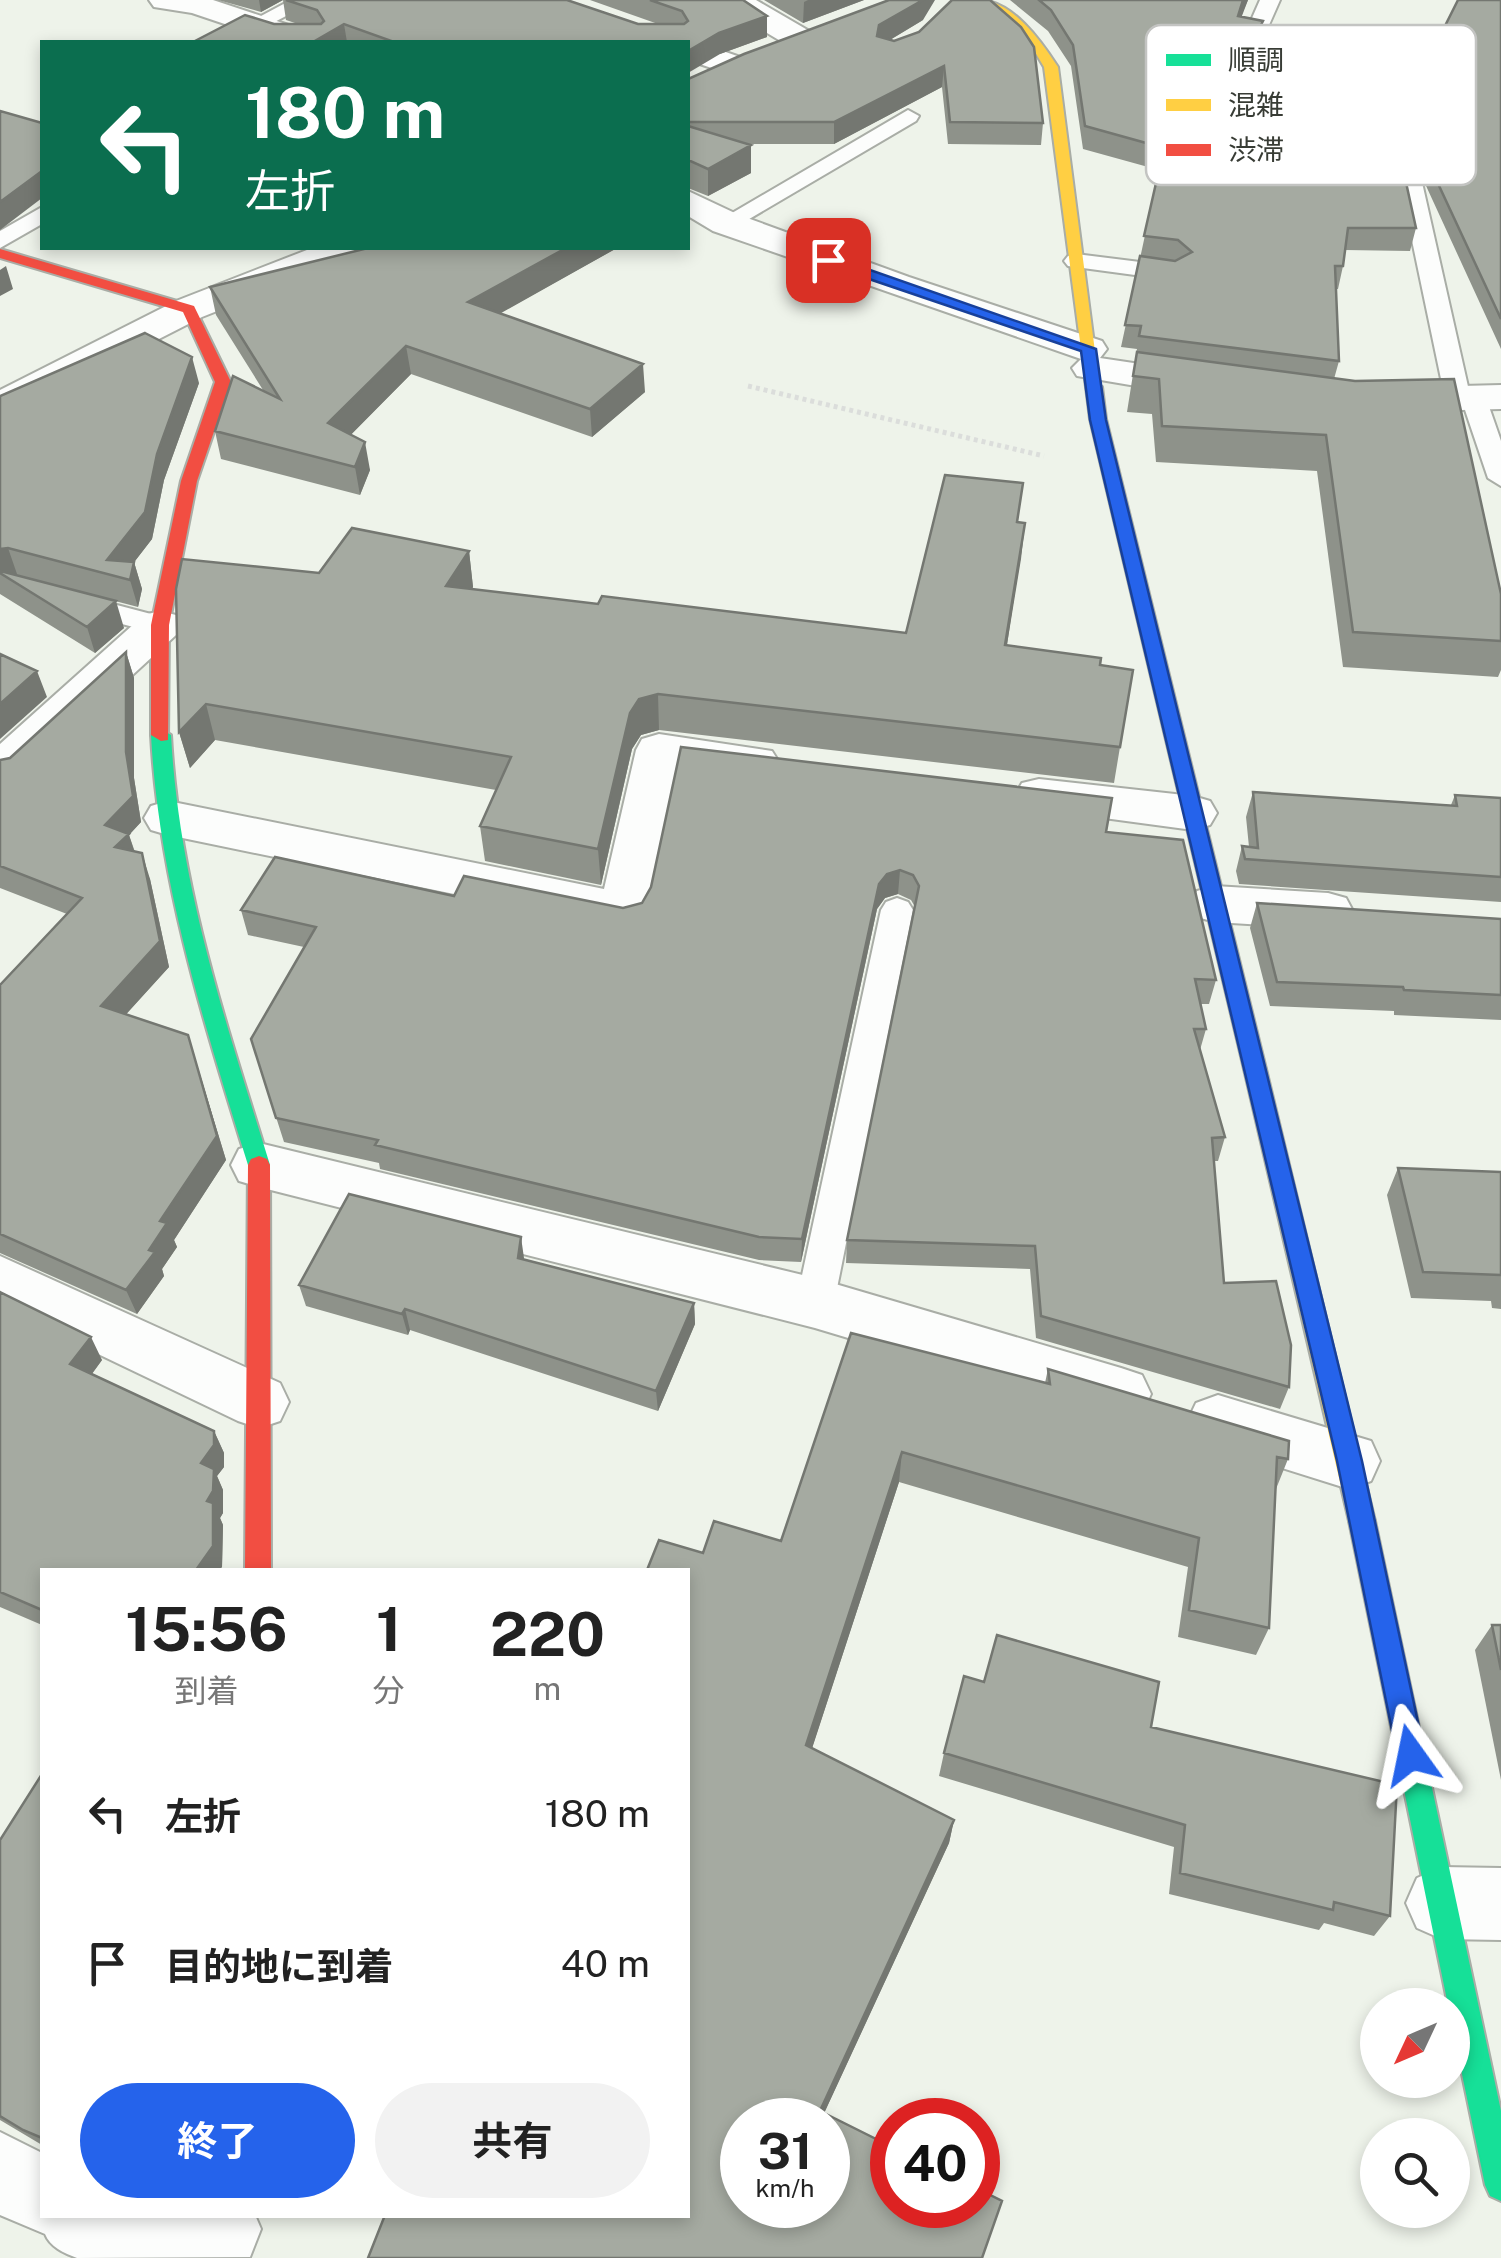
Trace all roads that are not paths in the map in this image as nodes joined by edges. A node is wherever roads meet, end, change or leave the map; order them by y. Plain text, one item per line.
1 (165, 0) edge
2 (734, 0) edge
3 (985, 0) edge
4 (1270, 0) edge
5 (300, 3) edge
6 (256, 24) junction
7 (1259, 25) edge
8 (834, 26) edge
9 (800, 39) junction
10 (302, 40) edge
11 (690, 50) edge
12 (732, 65) junction
13 (702, 82) edge
14 (908, 116) dead end
15 (1412, 185) edge
16 (690, 203) edge
17 (40, 215) edge
18 (726, 222) junction
19 (0, 241) edge
20 (338, 250) edge
21 (0, 253) edge
22 (1076, 260) junction
23 (1172, 273) edge
24 (190, 309) junction
25 (1090, 359) junction
26 (1242, 390) edge
27 (1477, 398) edge
28 (1346, 401) edge
29 (0, 405) edge
30 (1501, 478) edge
31 (52, 596) edge
32 (160, 624) junction
33 (797, 766) edge
34 (0, 770) edge
35 (995, 790) edge
36 (1193, 813) junction
37 (168, 818) junction
38 (1216, 904) junction
39 (897, 910) dead end
40 (1368, 914) edge
41 (259, 1165) junction
42 (0, 1280) edge
43 (814, 1303) junction
44 (259, 1402) junction
45 (1350, 1461) junction
46 (258, 1568) edge
47 (1471, 1903) edge
48 (0, 2172) edge
49 (1501, 2185) edge
50 (40, 2195) edge
51 (81, 2218) edge
52 (221, 2234) edge

1 - 6 street
2 - 9 street
3 - 22 street
4 - 7 lane
5 - 6 lane
6 - 10 street
8 - 9 street
9 - 12 street
11 - 12 street
12 - 13 street
14 - 18 lane
15 - 27 lane
16 - 18 street
17 - 19 lane
18 - 25 street
20 - 24 street
21 - 24 street
22 - 23 lane
22 - 25 street
24 - 29 street
24 - 32 street
25 - 26 street
25 - 36 street
27 - 28 street
27 - 30 lane
31 - 32 lane
32 - 34 street
32 - 37 street
33 - 37 street
35 - 36 street
36 - 38 street
37 - 41 street
38 - 40 street
38 - 45 street
39 - 43 lane
41 - 43 street
41 - 44 street
42 - 44 street
43 - 45 street
44 - 46 street
45 - 47 street
47 - 49 street
48 - 50 street
51 - 52 street

